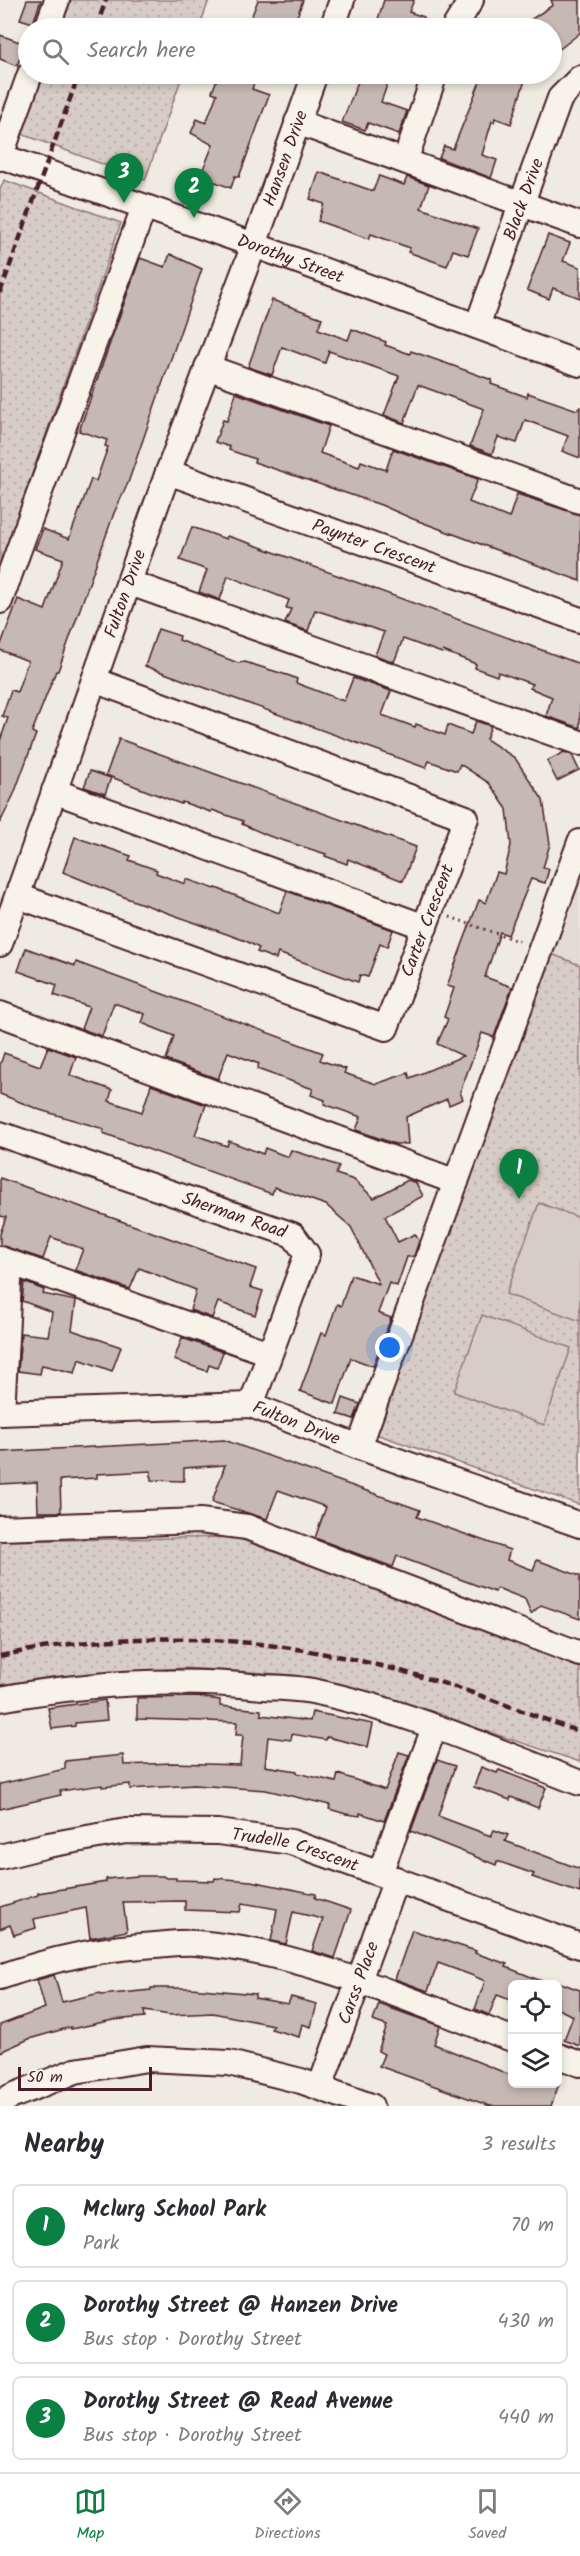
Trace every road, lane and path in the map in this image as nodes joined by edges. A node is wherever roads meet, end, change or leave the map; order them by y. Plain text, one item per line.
1 (57, 0) edge
2 (342, 0) edge
3 (471, 0) edge
4 (51, 18) edge
5 (336, 18) edge
6 (460, 18) edge
7 (580, 78) edge
8 (26, 84) edge
9 (311, 84) edge
10 (432, 84) edge
11 (297, 122) junction
12 (0, 157) edge
13 (405, 161) junction
14 (520, 204) junction
15 (144, 207) junction
16 (580, 225) edge
17 (254, 245) junction
18 (477, 326) junction
19 (580, 363) edge
20 (207, 367) junction
21 (168, 472) junction
22 (580, 501) edge
23 (130, 583) junction
24 (0, 601) edge
25 (580, 620) edge
26 (94, 680) junction
27 (580, 742) edge
28 (54, 790) junction
29 (580, 842) edge
30 (18, 896) junction
31 (428, 919) junction
32 (0, 944) edge
33 (541, 949) junction
34 (0, 1014) edge
35 (0, 1134) edge
36 (456, 1182) junction
37 (5, 1261) edge
38 (269, 1353) junction
39 (251, 1405) junction
40 (1, 1413) edge
41 (359, 1447) junction
42 (580, 1526) edge
43 (0, 1528) edge
44 (580, 1654) edge
45 (0, 1699) edge
46 (434, 1728) junction
47 (580, 1782) edge
48 (0, 1857) edge
49 (388, 1876) junction
50 (580, 1946) edge
51 (0, 1977) edge
52 (360, 1982) junction
53 (508, 2037) edge
54 (562, 2057) edge
55 (580, 2064) edge
56 (320, 2087) junction
57 (0, 2103) edge
58 (371, 2106) edge

1 - 4 street
2 - 5 street
3 - 6 street
7 - 14 street, Black Drive
8 - 12 street
9 - 11 street, Hansen Drive
10 - 13 street
11 - 13 street
11 - 17 street, Hansen Drive
12 - 15 street, Dorothy Street
13 - 14 street
14 - 16 street
14 - 18 street, Black Drive
15 - 17 street, Dorothy Street
15 - 24 street
17 - 18 street, Dorothy Street
17 - 20 street, Fulton Drive
18 - 19 street, Dorothy Street
20 - 21 street, Fulton Drive
20 - 22 street
21 - 23 street, Fulton Drive
21 - 25 street, Paynter Crescent
23 - 26 street, Fulton Drive
23 - 27 street
26 - 28 street, Fulton Drive
26 - 31 street, Carter Crescent
28 - 30 street, Fulton Drive
28 - 31 street
29 - 33 street
30 - 31 street, Carter Crescent
30 - 32 street, Fulton Drive
31 - 33 path
33 - 36 street
34 - 36 street
35 - 38 street, Sherman Road
36 - 41 street
37 - 38 street
37 - 40 street
38 - 39 street, Sherman Road
39 - 40 street, Fulton Drive
39 - 41 street, Fulton Drive
41 - 42 street, Fulton Drive
43 - 44 street
45 - 46 street
46 - 47 street
46 - 49 street, Carss Place
48 - 49 street, Trudelle Crescent
49 - 50 street, Trudelle Crescent
49 - 52 street, Carss Place
51 - 52 street
52 - 53 street
52 - 56 street, Carss Place
54 - 55 street
56 - 57 street
56 - 58 street

